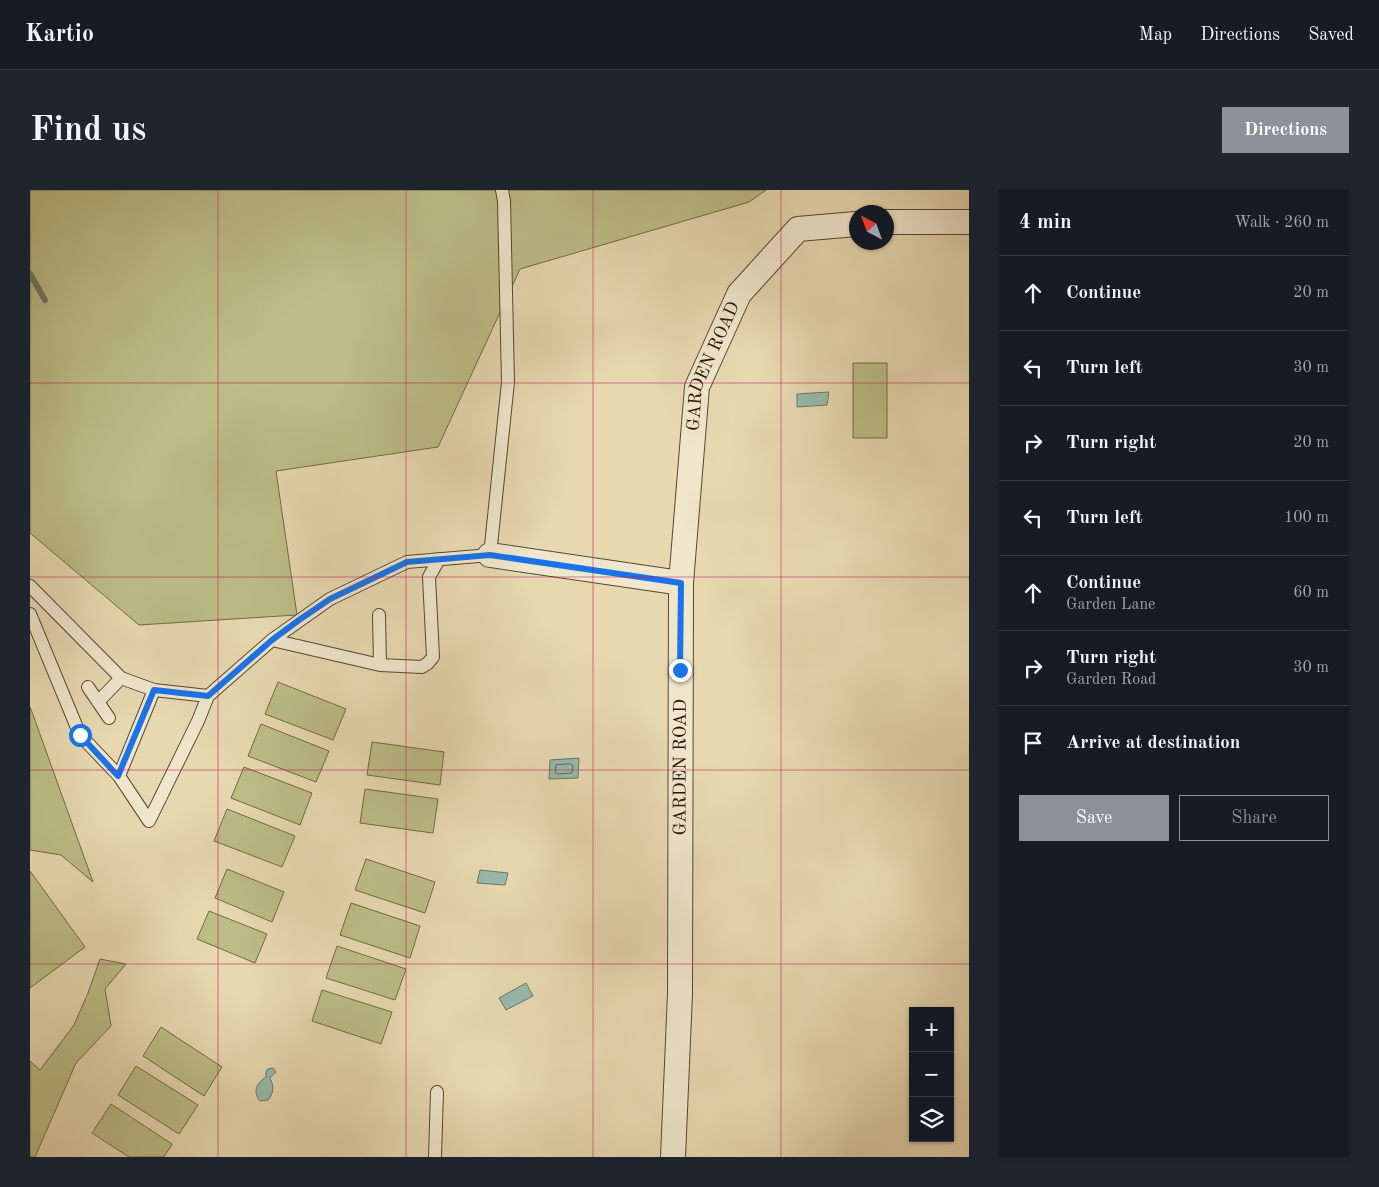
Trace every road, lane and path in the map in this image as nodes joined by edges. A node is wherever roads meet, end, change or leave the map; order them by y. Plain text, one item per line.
1 (502, 190) edge
2 (894, 222) edge
3 (969, 222) edge
4 (849, 225) edge
5 (490, 555) junction
6 (439, 559) junction
7 (681, 583) junction
8 (30, 586) edge
9 (30, 614) edge
10 (379, 615) dead end
11 (272, 640) junction
12 (380, 665) junction
13 (121, 678) junction
14 (88, 687) dead end
15 (154, 690) junction
16 (208, 696) junction
17 (98, 702) junction
18 (109, 718) dead end
19 (118, 776) junction
20 (437, 1092) dead end
21 (435, 1157) edge
22 (673, 1157) edge

1 - 5 lane
2 - 3 street
4 - 7 street, GARDEN ROAD
5 - 6 lane
5 - 7 street
6 - 11 lane
6 - 12 lane
7 - 22 street, GARDEN ROAD
8 - 13 lane
9 - 19 lane
10 - 12 lane
11 - 12 lane
11 - 16 lane
13 - 15 lane
13 - 17 lane
14 - 17 lane
15 - 16 lane
15 - 19 lane
16 - 19 lane
17 - 18 lane
20 - 21 lane

